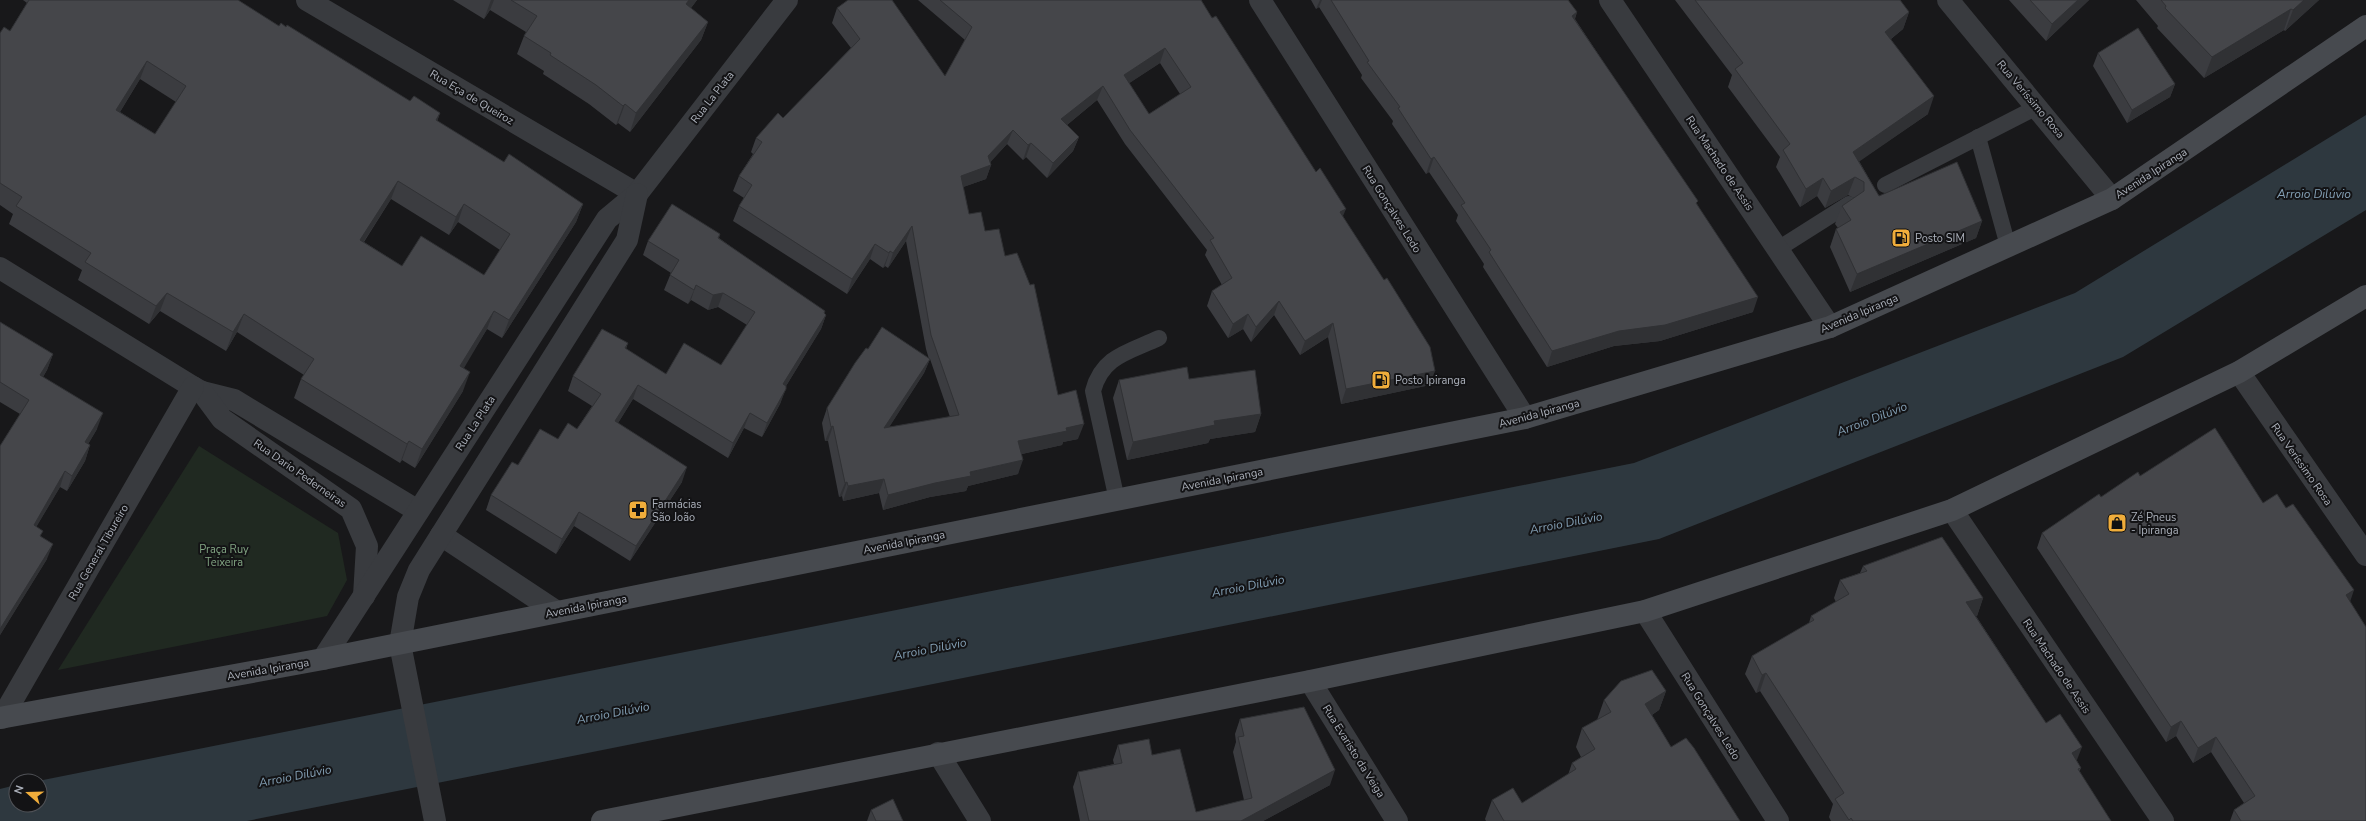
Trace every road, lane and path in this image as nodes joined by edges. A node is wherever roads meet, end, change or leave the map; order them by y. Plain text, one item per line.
1 (787, 0) edge
2 (1260, 0) edge
3 (1610, 0) edge
4 (1948, 0) edge
5 (320, 3) edge
6 (2366, 26) edge
7 (2037, 107) junction
8 (1978, 137) junction
9 (1886, 185) dead end
10 (637, 194) junction
11 (2112, 199) junction
12 (1849, 204) edge
13 (2008, 246) junction
14 (1778, 249) junction
15 (0, 268) edge
16 (2366, 296) edge
17 (1830, 327) junction
18 (1159, 338) dead end
19 (2239, 372) junction
20 (198, 389) junction
21 (1525, 418) junction
22 (1117, 500) junction
23 (1952, 510) junction
24 (418, 511) junction
25 (441, 535) junction
26 (2366, 555) edge
27 (364, 596) junction
28 (1645, 610) junction
29 (557, 612) junction
30 (400, 644) junction
31 (323, 660) junction
32 (1310, 681) junction
33 (1, 718) edge
34 (938, 753) junction
35 (433, 811) edge
36 (602, 821) edge
37 (980, 821) edge
38 (1397, 821) edge
39 (1778, 821) edge
40 (2163, 821) edge

1 - 10 street, Rua La Plata
2 - 21 street, Rua Gonçalves Ledo
3 - 14 street, Rua Machado de Assis
4 - 7 street, Rua Veríssimo Rosa
5 - 10 street, Rua Eça de Queiroz
6 - 11 main road, Avenida Ipiranga
7 - 8 lane
7 - 11 street, Rua Veríssimo Rosa
8 - 9 lane
8 - 13 lane
10 - 24 street, Rua La Plata
10 - 25 street, Rua La Plata
11 - 13 main road, Avenida Ipiranga
12 - 14 lane
13 - 17 main road, Avenida Ipiranga
14 - 17 street, Rua Machado de Assis
15 - 20 street, Rua Dario Pederneiras
16 - 19 main road
17 - 21 main road, Avenida Ipiranga
18 - 22 lane
19 - 23 main road
19 - 26 street, Rua Veríssimo Rosa
20 - 24 street, Rua Dario Pederneiras
20 - 27 street, Rua Dario Pederneiras
20 - 33 street, Rua General Tibureiro
21 - 22 main road, Avenida Ipiranga
22 - 29 main road, Avenida Ipiranga
23 - 28 main road
23 - 40 street, Rua Machado de Assis
24 - 27 street, Rua La Plata
25 - 29 street
25 - 30 street, Rua La Plata
27 - 31 street, Rua La Plata
28 - 32 main road
28 - 39 street, Rua Gonçalves Ledo
29 - 30 main road, Avenida Ipiranga
30 - 31 main road, Avenida Ipiranga
30 - 35 street
31 - 33 main road, Avenida Ipiranga
32 - 34 main road
32 - 38 street, Rua Evaristo da Veiga
34 - 36 main road
34 - 37 street

